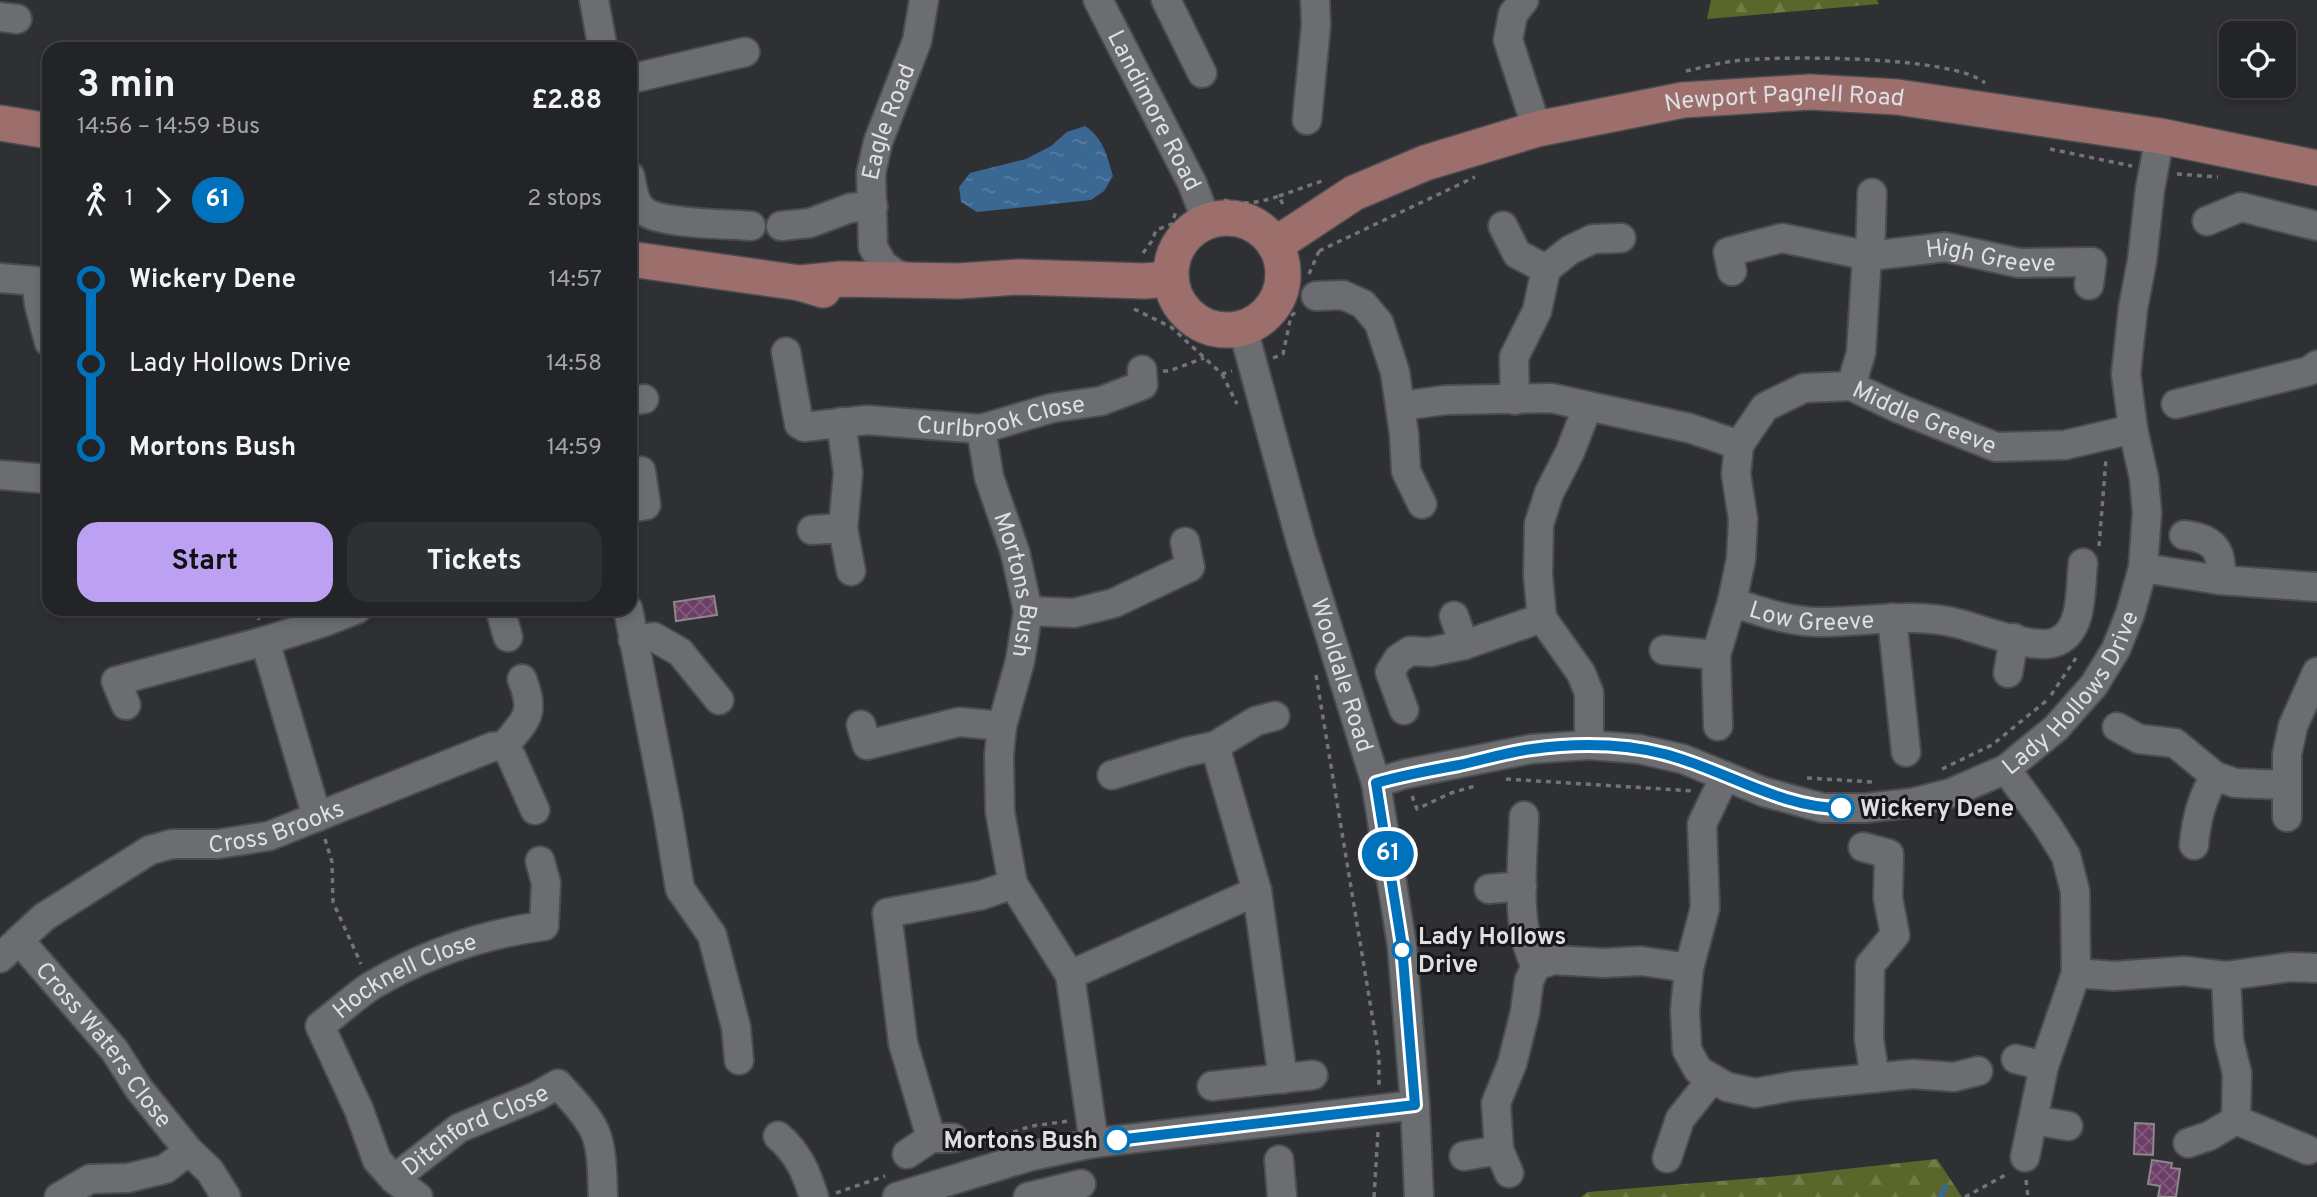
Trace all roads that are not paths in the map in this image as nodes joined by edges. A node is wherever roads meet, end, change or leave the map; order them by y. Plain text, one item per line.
1 (594, 0) edge
2 (924, 0) edge
3 (1098, 0) edge
4 (1166, 0) edge
5 (1315, 0) edge
6 (1524, 0) edge
7 (602, 42) edge
8 (745, 52) dead end
9 (1202, 73) dead end
10 (637, 77) edge
11 (1307, 120) dead end
12 (0, 123) edge
13 (1537, 129) junction
14 (42, 130) edge
15 (2157, 153) junction
16 (2317, 168) edge
17 (1872, 192) dead end
18 (637, 200) edge
19 (873, 206) junction
20 (1202, 211) junction
21 (2207, 221) dead end
22 (751, 226) dead end
23 (781, 226) dead end
24 (1503, 226) dead end
25 (2317, 226) edge
26 (1621, 238) dead end
27 (1296, 242) junction
28 (873, 247) junction
29 (1869, 256) junction
30 (637, 259) edge
31 (1546, 269) junction
32 (1732, 271) dead end
33 (0, 278) edge
34 (841, 279) junction
35 (913, 279) junction
36 (959, 282) junction
37 (800, 283) junction
38 (2089, 285) dead end
39 (1151, 290) junction
40 (1306, 295) road end
41 (42, 315) edge
42 (1243, 329) junction
43 (786, 352) dead end
44 (1142, 370) road end
45 (2314, 374) edge
46 (1851, 386) junction
47 (1515, 400) junction
48 (2176, 404) dead end
49 (1399, 406) junction
50 (1587, 408) junction
51 (841, 422) junction
52 (981, 429) junction
53 (2121, 432) junction
54 (1738, 445) junction
55 (641, 471) dead end
56 (0, 475) edge
57 (42, 478) edge
58 (1422, 504) dead end
59 (637, 507) edge
60 (843, 528) junction
61 (812, 530) dead end
62 (2184, 535) dead end
63 (2090, 558) road end
64 (1197, 559) dead end
65 (2143, 568) junction
66 (851, 571) dead end
67 (2220, 580) junction
68 (2317, 587) edge
69 (1732, 602) junction
70 (1028, 611) junction
71 (339, 616) edge
72 (502, 616) edge
73 (629, 616) edge
74 (1454, 616) dead end
75 (1542, 618) junction
76 (1892, 618) junction
77 (508, 637) dead end
78 (2014, 638) junction
79 (633, 640) junction
80 (265, 641) junction
81 (1464, 645) junction
82 (1664, 650) dead end
83 (1716, 655) junction
84 (2317, 672) edge
85 (2008, 673) dead end
86 (522, 679) dead end
87 (719, 700) dead end
88 (126, 705) dead end
89 (1404, 710) dead end
90 (1275, 716) dead end
91 (861, 725) dead end
92 (1002, 726) junction
93 (1718, 726) dead end
94 (2117, 727) dead end
95 (1226, 740) junction
96 (1588, 745) junction
97 (504, 746) junction
98 (1908, 764) road end
99 (2006, 769) junction
100 (1112, 775) dead end
101 (2215, 776) junction
102 (1376, 783) junction
103 (2286, 785) junction
104 (1721, 787) junction
105 (535, 810) dead end
106 (1524, 816) dead end
107 (317, 817) junction
108 (2287, 817) dead end
109 (2194, 845) dead end
110 (1863, 847) dead end
111 (540, 861) dead end
112 (1522, 875) junction
113 (1013, 884) junction
114 (1489, 890) dead end
115 (1257, 891) junction
116 (9, 949) edge
117 (1536, 966) junction
118 (1689, 968) junction
119 (2317, 968) edge
120 (2076, 973) junction
121 (1070, 975) junction
122 (2226, 976) junction
123 (2016, 1059) dead end
124 (740, 1060) dead end
125 (2043, 1066) junction
126 (1978, 1070) dead end
127 (1313, 1074) dead end
128 (1875, 1078) junction
129 (1283, 1079) junction
130 (1712, 1079) junction
131 (1212, 1086) dead end
132 (1415, 1105) junction
133 (2033, 1120) junction
134 (2236, 1125) junction
135 (2068, 1126) dead end
136 (778, 1136) dead end
137 (1094, 1143) junction
138 (2188, 1143) dead end
139 (2308, 1150) dead end
140 (189, 1151) junction
141 (908, 1154) dead end
142 (1464, 1156) dead end
143 (2025, 1157) road end
144 (1667, 1158) dead end
145 (1279, 1160) dead end
146 (394, 1179) junction
147 (1080, 1184) dead end
148 (958, 1188) edge
149 (59, 1197) edge
150 (226, 1197) edge
151 (418, 1197) edge
152 (603, 1197) edge
153 (814, 1197) edge
154 (897, 1197) edge
155 (1028, 1197) edge
156 (1282, 1197) edge
157 (1419, 1197) edge

1 - 7 street
2 - 19 street, Eagle Road
3 - 20 street, Landimore Road
4 - 9 street
5 - 11 street
6 - 13 street
8 - 10 street
12 - 14 main road
13 - 15 main road, Newport Pagnell Road
13 - 27 main road, Newport Pagnell Road
15 - 16 main road, Newport Pagnell Road
15 - 53 street, Lady Hollows Drive
17 - 29 street
18 - 22 street
19 - 23 street
19 - 28 street, Eagle Road
20 - 27 main road
20 - 39 main road
21 - 25 street
24 - 31 street
26 - 31 street
27 - 42 main road
28 - 34 street
28 - 35 street
29 - 32 street, High Greeve
29 - 38 street, High Greeve
29 - 46 street
30 - 37 main road
31 - 47 street
33 - 41 street
34 - 35 main road
34 - 37 main road
35 - 36 main road
36 - 37 main road
36 - 39 main road
39 - 42 main road
40 - 49 street
42 - 102 street, Wooldale Road
43 - 51 street, Curlbrook Close
44 - 52 street, Curlbrook Close
45 - 48 street
46 - 53 street, Middle Greeve
46 - 54 street, Middle Greeve
47 - 49 street
47 - 50 street
49 - 58 street
50 - 54 street
50 - 75 street
51 - 52 street, Curlbrook Close
51 - 60 street
52 - 70 street, Mortons Bush
53 - 65 street, Lady Hollows Drive
54 - 69 street
55 - 59 street
56 - 57 street
60 - 61 street
60 - 66 street
62 - 67 street
63 - 78 street, Low Greeve
64 - 70 street
65 - 67 street
65 - 99 street, Lady Hollows Drive
67 - 68 street
69 - 76 street, Low Greeve
69 - 83 street
70 - 92 street, Mortons Bush
71 - 80 street
72 - 77 street
73 - 79 street
74 - 81 street
75 - 81 street
75 - 96 street
76 - 78 street, Low Greeve
76 - 98 street, Low Greeve
78 - 85 street
79 - 87 street
79 - 124 street
80 - 88 street
80 - 107 street
81 - 89 street
82 - 83 street
83 - 93 street
84 - 103 street
86 - 97 street
90 - 95 street
91 - 92 street
92 - 113 street, Mortons Bush
94 - 101 street
95 - 100 street
95 - 115 street
96 - 102 street, Lady Hollows Drive
96 - 104 street, Lady Hollows Drive
97 - 105 street
97 - 107 street, Cross Brooks
99 - 104 street, Lady Hollows Drive
99 - 120 street
101 - 103 street
101 - 109 street
102 - 132 street, Wooldale Road
103 - 108 street
104 - 118 street
106 - 112 street
107 - 116 street, Cross Brooks
110 - 128 street
111 - 146 street, Hocknell Close
112 - 114 street
112 - 117 street
113 - 121 street, Mortons Bush
113 - 141 street
115 - 121 street
115 - 129 street
116 - 140 street, Cross Waters Close
117 - 118 street
117 - 142 street
118 - 130 street
119 - 122 street
120 - 122 street
120 - 125 street
121 - 137 street, Mortons Bush
122 - 134 street
123 - 125 street
125 - 133 street
126 - 128 street
127 - 129 street
128 - 130 street
129 - 131 street
130 - 144 street
132 - 137 street
132 - 157 street, Wooldale Road
133 - 135 street
133 - 143 street
134 - 138 street
134 - 139 street
136 - 153 street
137 - 148 street
140 - 149 street, Cross Waters Close
140 - 150 street, Cross Waters Close
145 - 156 street
146 - 151 street, Hocknell Close
146 - 152 street, Ditchford Close
147 - 155 street
148 - 154 street

